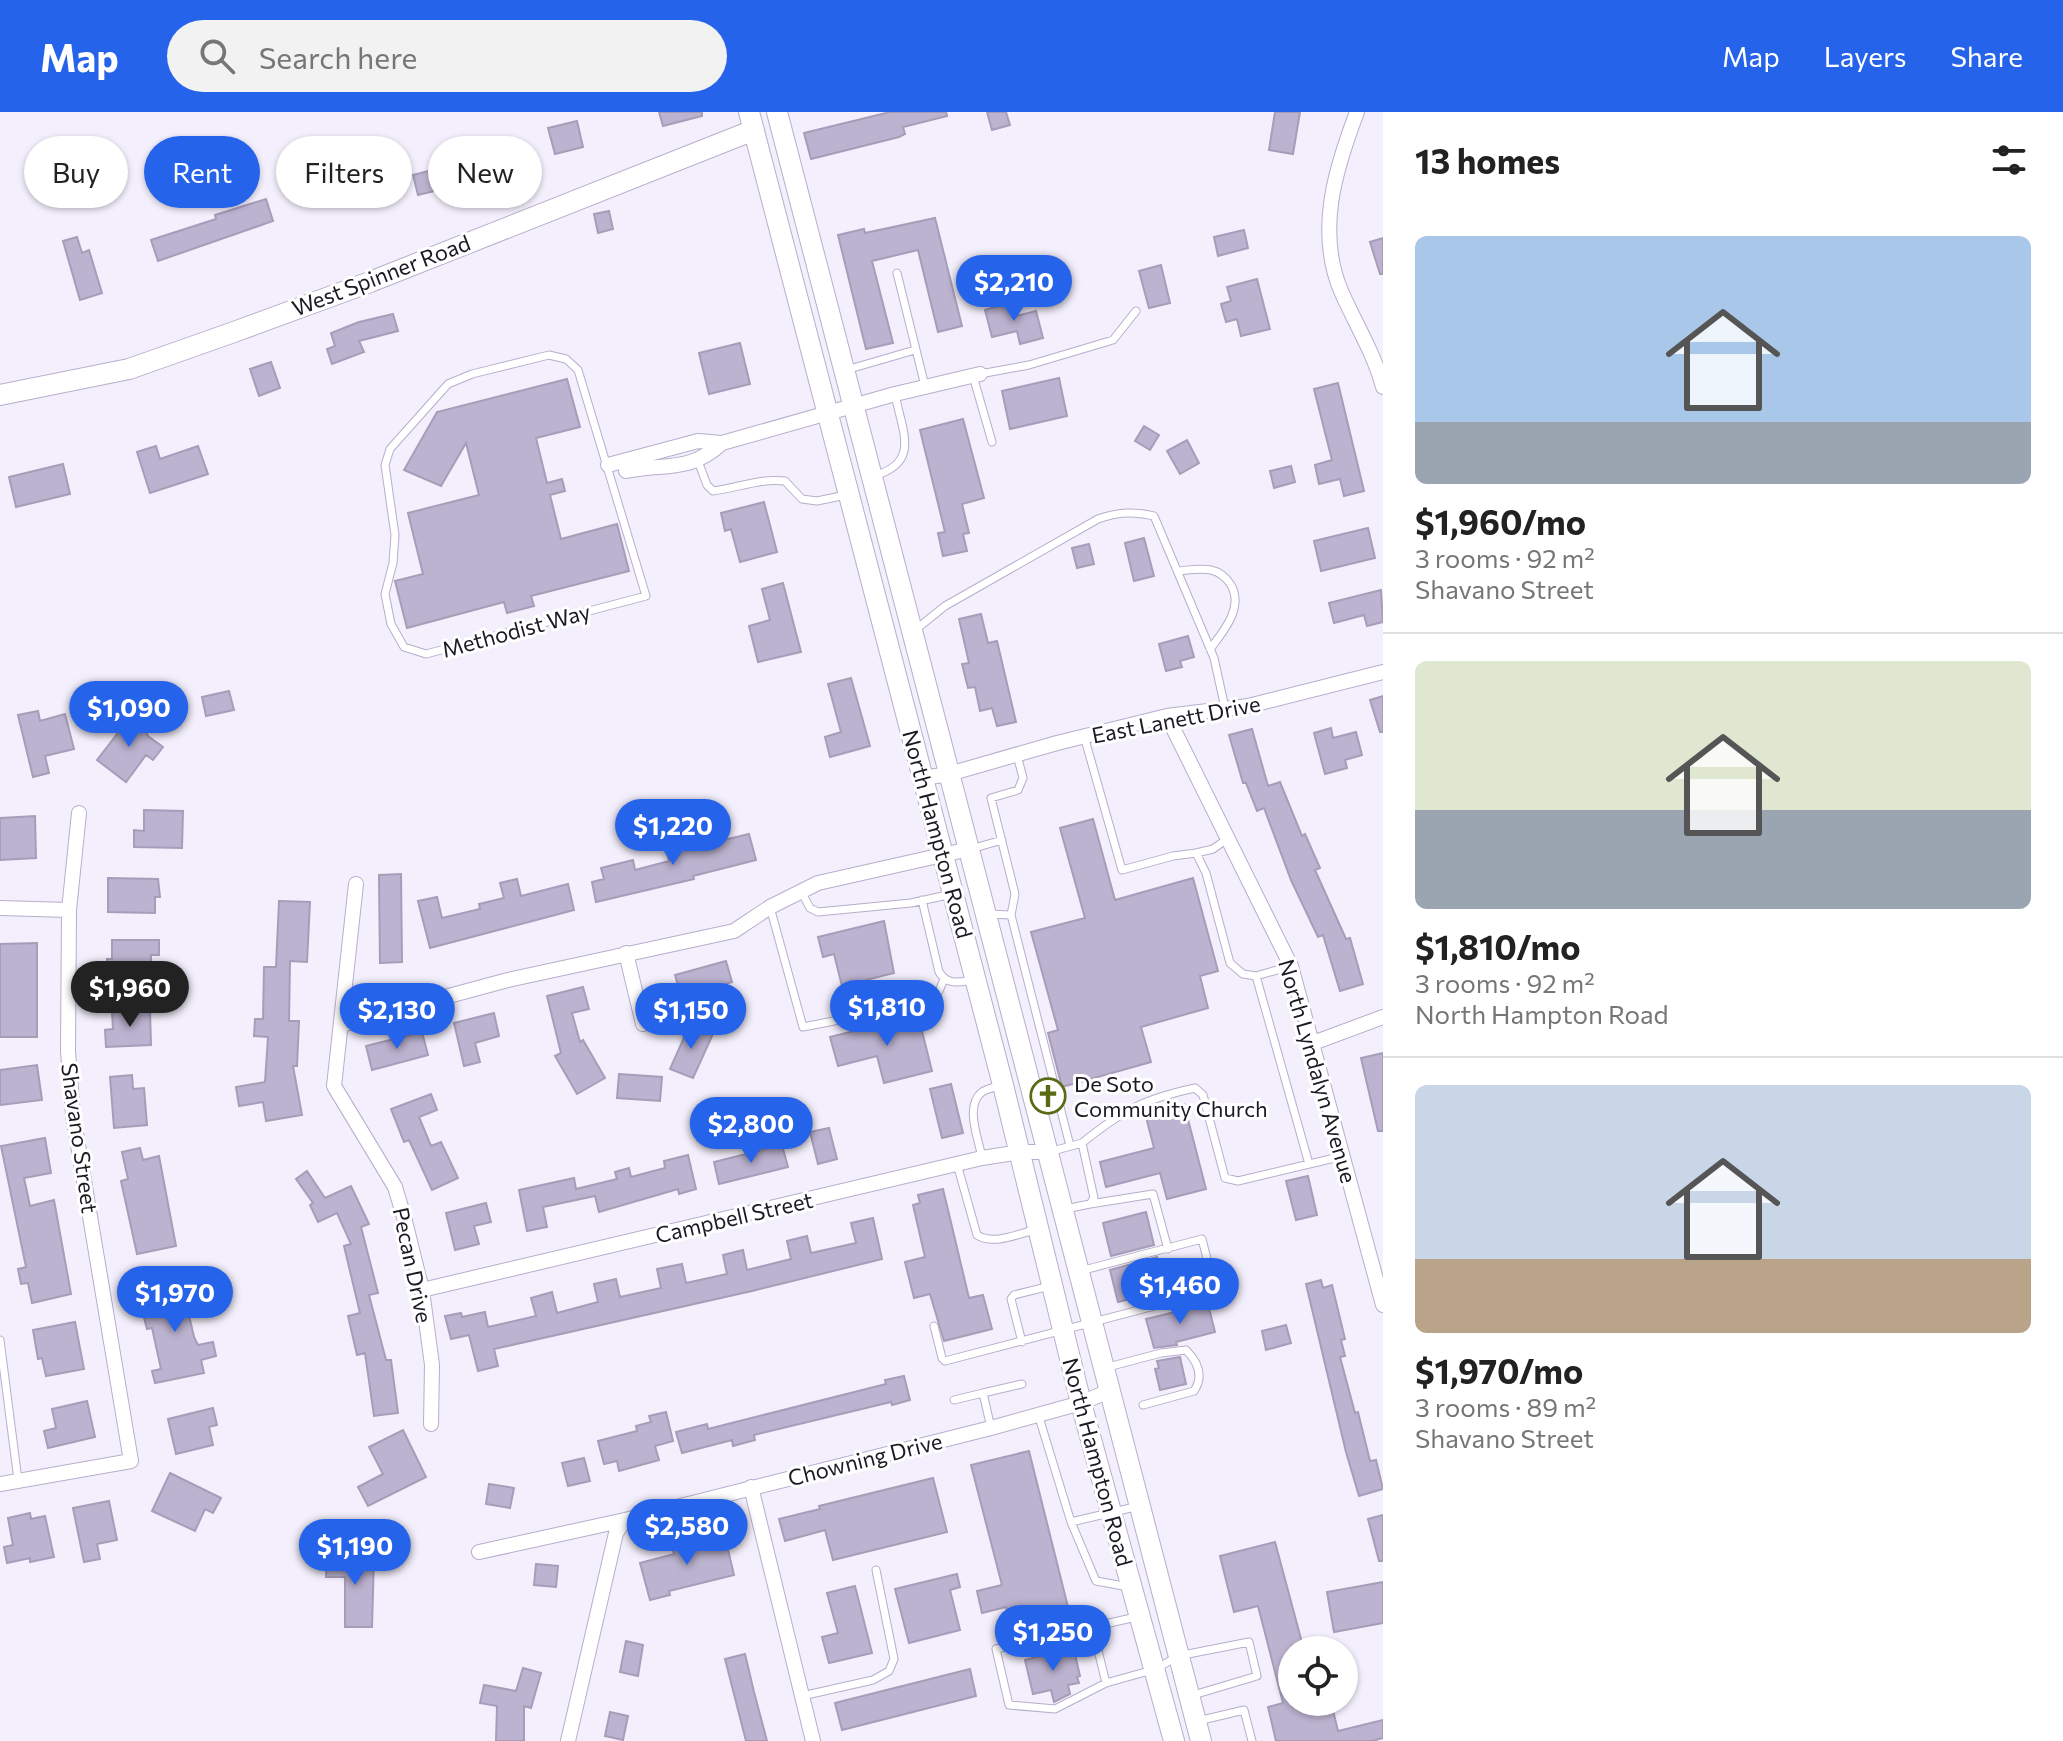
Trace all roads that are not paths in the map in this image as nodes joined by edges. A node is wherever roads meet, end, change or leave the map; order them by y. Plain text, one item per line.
1 (774, 112) edge
2 (1357, 112) edge
3 (752, 121) edge
4 (897, 273) dead end
5 (1136, 311) dead end
6 (915, 350) junction
7 (843, 366) junction
8 (816, 368) junction
9 (976, 375) junction
10 (925, 386) junction
11 (1383, 387) edge
12 (895, 394) junction
13 (0, 395) edge
14 (855, 405) junction
15 (828, 412) junction
16 (992, 442) dead end
17 (722, 443) junction
18 (698, 461) junction
19 (609, 469) junction
20 (872, 476) junction
21 (849, 494) junction
22 (1178, 571) junction
23 (912, 633) junction
24 (1210, 649) junction
25 (1383, 672) edge
26 (1225, 710) junction
27 (1167, 716) junction
28 (1084, 736) junction
29 (1017, 755) junction
30 (949, 774) junction
31 (923, 778) junction
32 (79, 813) dead end
33 (1228, 839) junction
34 (1002, 840) junction
35 (969, 849) junction
36 (1196, 853) junction
37 (943, 854) junction
38 (356, 884) dead end
39 (802, 893) junction
40 (953, 893) junction
41 (922, 900) junction
42 (770, 907) junction
43 (0, 908) edge
44 (69, 910) junction
45 (985, 913) junction
46 (1011, 915) junction
47 (960, 920) junction
48 (626, 953) junction
49 (1291, 966) junction
50 (1256, 976) junction
51 (944, 979) junction
52 (976, 980) junction
53 (1383, 1017) edge
54 (643, 1024) dead end
55 (341, 1025) junction
56 (1313, 1043) junction
57 (1023, 1058) junction
58 (1000, 1075) junction
59 (1082, 1143) junction
60 (1070, 1146) junction
61 (1020, 1152) junction
62 (1048, 1152) junction
63 (1343, 1156) junction
64 (982, 1158) junction
65 (957, 1164) junction
66 (1309, 1164) junction
67 (1090, 1204) junction
68 (1063, 1210) junction
69 (1038, 1229) junction
70 (1168, 1249) junction
71 (1079, 1272) junction
72 (1379, 1277) edge
73 (1052, 1286) junction
74 (422, 1290) junction
75 (1383, 1305) edge
76 (1092, 1324) junction
77 (934, 1326) dead end
78 (1064, 1332) junction
79 (0, 1340) edge
80 (1022, 1342) junction
81 (1104, 1368) junction
82 (1022, 1384) dead end
83 (1109, 1391) junction
84 (983, 1393) junction
85 (954, 1400) dead end
86 (1081, 1403) junction
87 (1143, 1405) dead end
88 (1038, 1414) junction
89 (431, 1424) dead end
90 (991, 1428) junction
91 (18, 1481) junction
92 (0, 1484) edge
93 (751, 1487) junction
94 (1139, 1506) junction
95 (1109, 1512) junction
96 (625, 1520) junction
97 (1071, 1522) junction
98 (479, 1552) dead end
99 (1155, 1565) junction
100 (876, 1570) dead end
101 (1129, 1579) junction
102 (1138, 1617) junction
103 (1092, 1626) junction
104 (1178, 1656) junction
105 (1156, 1669) junction
106 (1106, 1683) junction
107 (802, 1696) junction
108 (1189, 1696) junction
109 (1198, 1731) edge
110 (568, 1741) edge
111 (813, 1741) edge
112 (1174, 1741) edge
113 (1252, 1741) edge

1 - 3 street
1 - 7 main road, North Hampton Road
2 - 11 street
3 - 8 main road, North Hampton Road
3 - 13 main road, West Spinner Road
4 - 6 lane
5 - 9 lane
6 - 7 lane
6 - 10 lane
7 - 8 main road
7 - 14 main road, North Hampton Road
8 - 15 main road, North Hampton Road
9 - 10 street
9 - 16 lane
10 - 12 street
12 - 14 street
12 - 20 lane
14 - 15 street
14 - 20 main road, North Hampton Road
15 - 17 street
15 - 21 main road, North Hampton Road
17 - 18 street
17 - 19 street
18 - 19 street
18 - 21 lane
19 - 19 lane, Methodist Way
20 - 23 main road, North Hampton Road
21 - 31 main road, North Hampton Road
22 - 23 lane
22 - 24 lane
22 - 24 lane
23 - 30 main road, North Hampton Road
24 - 26 lane
25 - 26 street, East Lanett Drive
26 - 27 street, East Lanett Drive
27 - 28 street, East Lanett Drive
27 - 33 street, North Lyndalyn Avenue
28 - 29 street, East Lanett Drive
28 - 36 lane
29 - 30 street, East Lanett Drive
29 - 34 lane
30 - 31 street, East Lanett Drive
30 - 35 main road, North Hampton Road
31 - 37 main road, North Hampton Road
32 - 44 street, Shavano Street
33 - 36 lane
33 - 49 street, North Lyndalyn Avenue
34 - 35 lane
34 - 46 lane
35 - 37 street
35 - 45 main road, North Hampton Road
36 - 50 lane
37 - 39 street
37 - 40 main road, North Hampton Road
38 - 55 street, Pecan Drive
39 - 41 lane
39 - 42 street
40 - 41 lane
40 - 47 main road, North Hampton Road
41 - 51 lane
42 - 48 street
42 - 51 lane
43 - 44 street
44 - 91 street, Shavano Street
45 - 46 lane
45 - 47 main road
45 - 57 main road, North Hampton Road
46 - 60 lane
47 - 52 main road, North Hampton Road
48 - 54 street
48 - 55 street
49 - 50 lane
49 - 56 street, North Lyndalyn Avenue
50 - 66 lane
51 - 52 lane
52 - 58 main road, North Hampton Road
53 - 56 street
55 - 74 street, Pecan Drive
56 - 63 street, North Lyndalyn Avenue
57 - 58 main road
57 - 62 main road, North Hampton Road
58 - 61 main road, North Hampton Road
58 - 64 lane
59 - 60 lane
59 - 66 lane
59 - 67 lane
60 - 62 lane
61 - 62 street, Campbell Street
61 - 64 street, Campbell Street
61 - 69 main road, North Hampton Road
62 - 68 main road, North Hampton Road
63 - 66 lane
63 - 72 street, North Lyndalyn Avenue
64 - 65 street, Campbell Street
65 - 69 lane
65 - 74 street, Campbell Street
67 - 68 lane
67 - 70 lane
68 - 71 main road, North Hampton Road
69 - 73 main road, North Hampton Road
70 - 71 lane
70 - 76 lane
71 - 76 main road, North Hampton Road
72 - 75 street, North Lyndalyn Avenue
73 - 78 main road, North Hampton Road
73 - 80 lane
74 - 89 street, Pecan Drive
76 - 78 lane
76 - 81 main road, North Hampton Road
77 - 80 lane
78 - 80 lane
78 - 86 main road, North Hampton Road
79 - 91 lane
81 - 83 main road, North Hampton Road
81 - 87 lane
82 - 84 lane
83 - 86 street, Chowning Drive
83 - 94 main road, North Hampton Road
84 - 85 lane
84 - 90 lane
86 - 88 street, Chowning Drive
86 - 95 main road, North Hampton Road
88 - 90 street, Chowning Drive
88 - 97 lane
90 - 93 street, Chowning Drive
91 - 92 street
93 - 96 street, Chowning Drive
93 - 107 street
94 - 95 lane
94 - 99 main road, North Hampton Road
95 - 97 lane
95 - 101 main road, North Hampton Road
96 - 98 street, Chowning Drive
96 - 110 street
97 - 101 lane
99 - 101 main road
99 - 104 main road, North Hampton Road
100 - 107 lane
101 - 102 main road, North Hampton Road
102 - 103 lane
102 - 105 main road, North Hampton Road
103 - 106 lane
103 - 106 lane
104 - 105 lane
104 - 108 main road, North Hampton Road
104 - 108 lane
105 - 106 lane
105 - 112 main road, North Hampton Road
107 - 111 street
108 - 109 main road, North Hampton Road
109 - 113 lane

